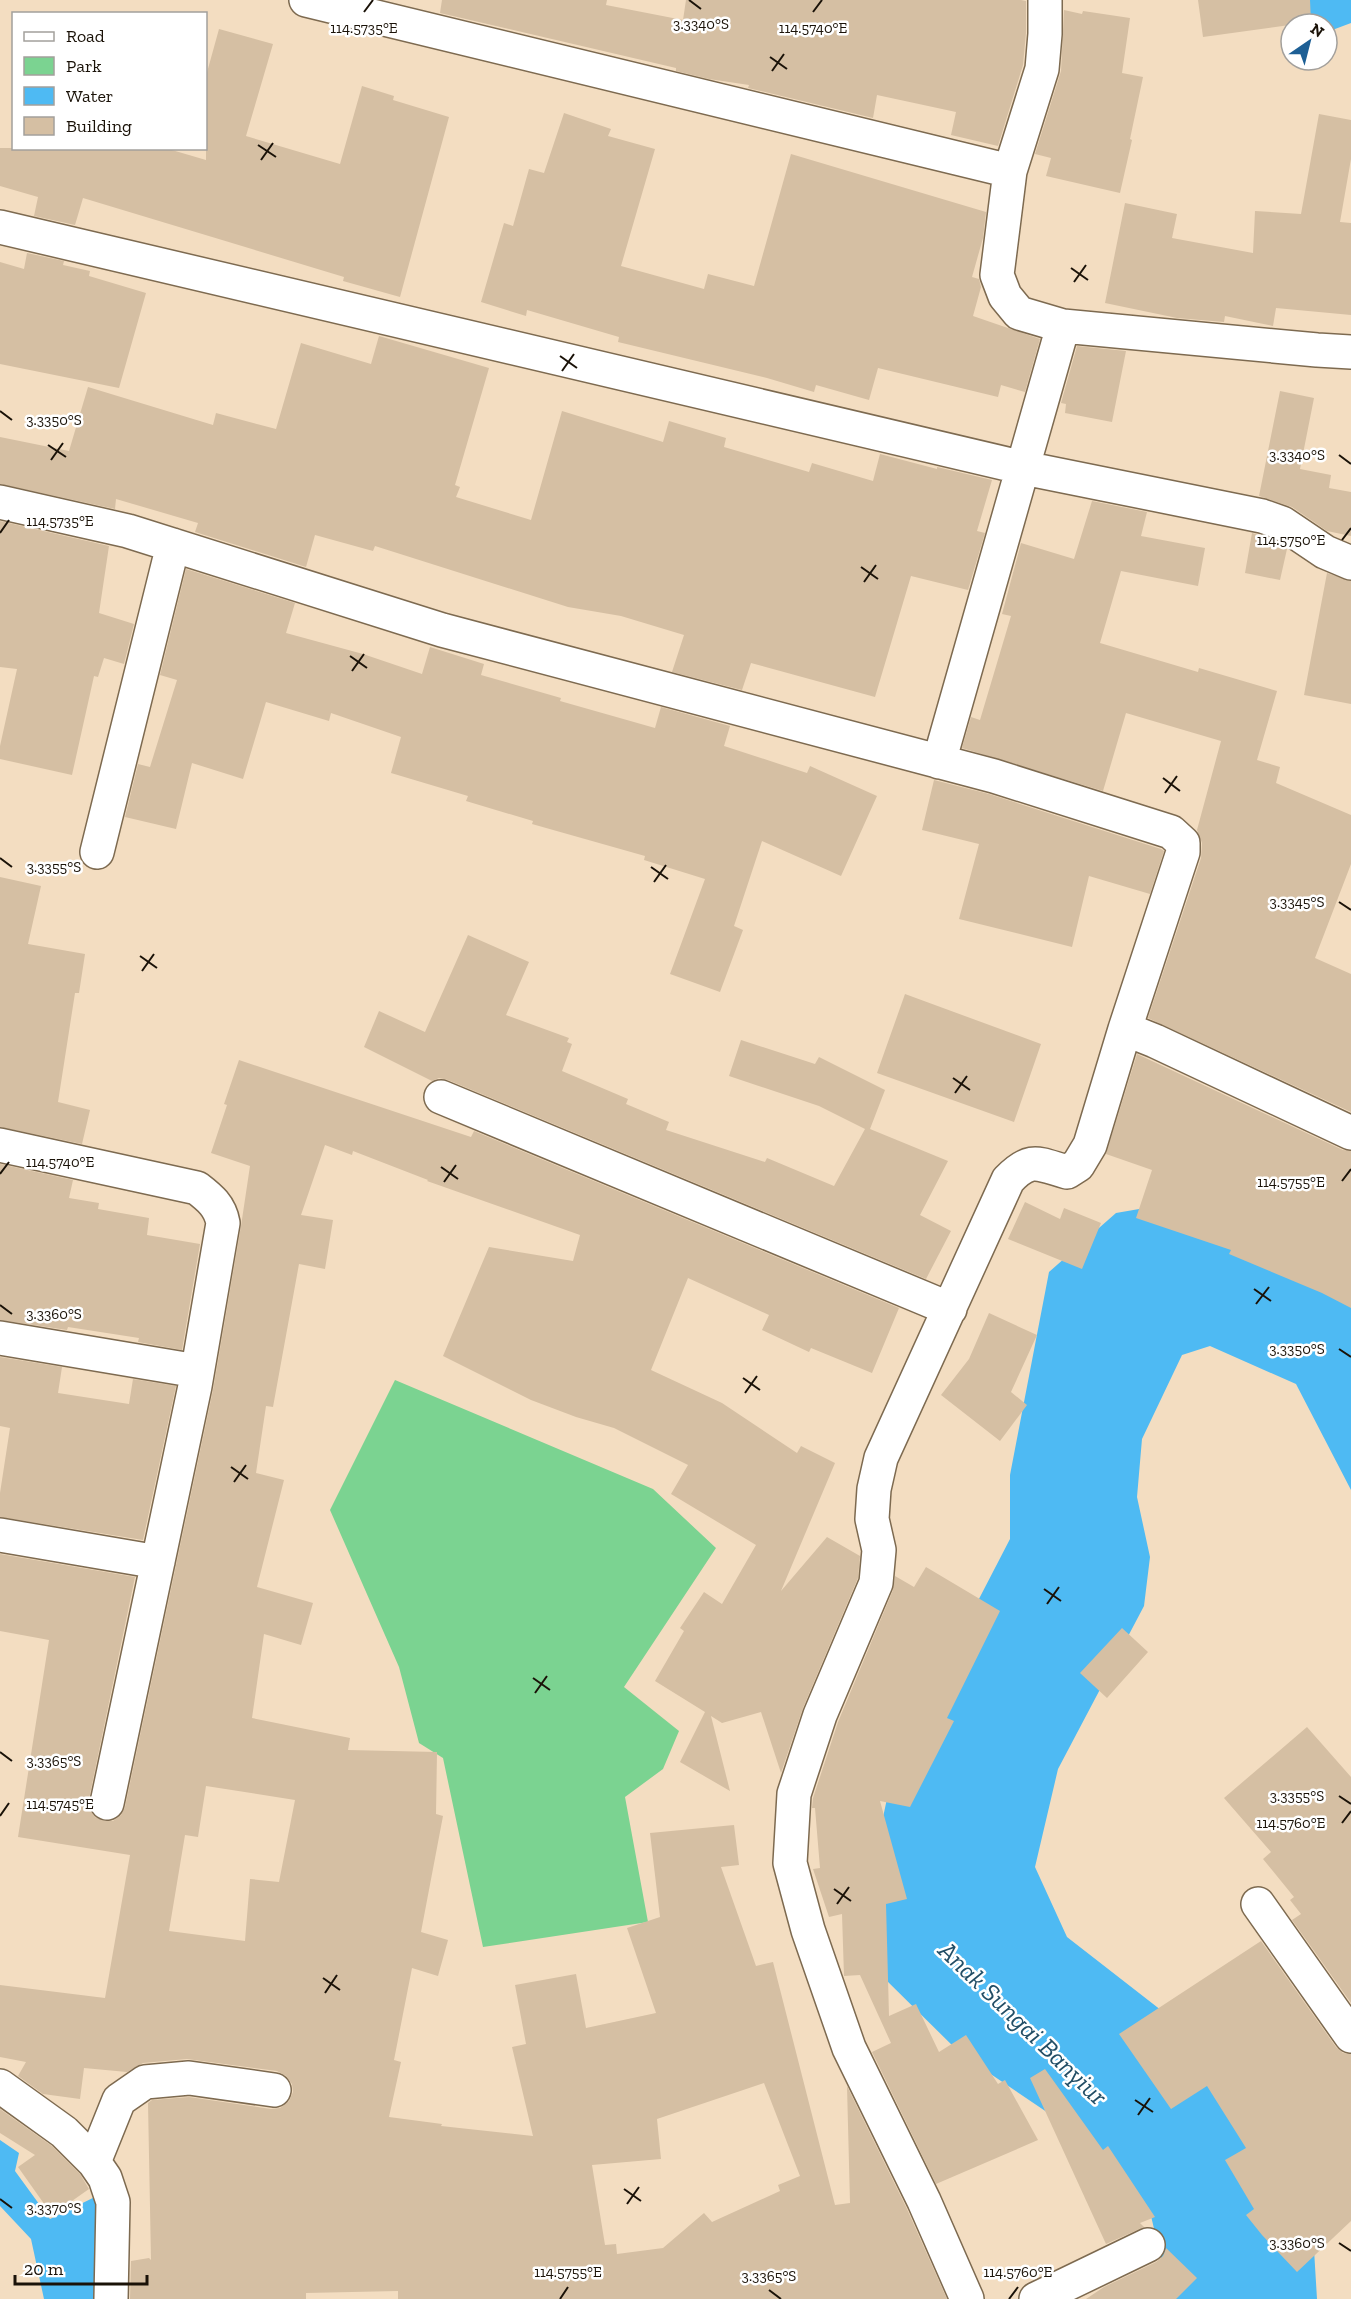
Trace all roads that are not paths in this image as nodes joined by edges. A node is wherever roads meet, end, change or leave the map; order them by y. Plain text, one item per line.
1 (306, 0) edge
2 (1045, 0) edge
3 (1010, 171) junction
4 (0, 227) edge
5 (1063, 326) junction
6 (1351, 352) edge
7 (1024, 468) junction
8 (0, 502) edge
9 (173, 545) junction
10 (1351, 563) edge
11 (939, 762) junction
12 (97, 852) dead end
13 (1125, 1029) junction
14 (441, 1097) dead end
15 (1351, 1133) edge
16 (0, 1145) edge
17 (950, 1309) junction
18 (0, 1338) edge
19 (197, 1371) junction
20 (0, 1535) edge
21 (158, 1562) junction
22 (107, 1803) dead end
23 (1258, 1904) dead end
24 (1351, 2036) edge
25 (0, 2086) edge
26 (274, 2090) dead end
27 (93, 2162) junction
28 (1148, 2245) dead end
29 (111, 2299) edge
30 (967, 2299) edge
31 (1036, 2299) edge

1 - 3 street
2 - 3 street
3 - 5 street
4 - 7 street
5 - 6 street
5 - 7 street
7 - 10 street
7 - 11 street
8 - 9 street
9 - 11 street
9 - 12 street
11 - 13 street
13 - 15 street
13 - 17 street
14 - 17 street
16 - 19 street
17 - 30 street
18 - 19 street
19 - 21 street
20 - 21 street
21 - 22 street
23 - 24 street
25 - 27 street
26 - 27 street
27 - 29 street
28 - 31 street

